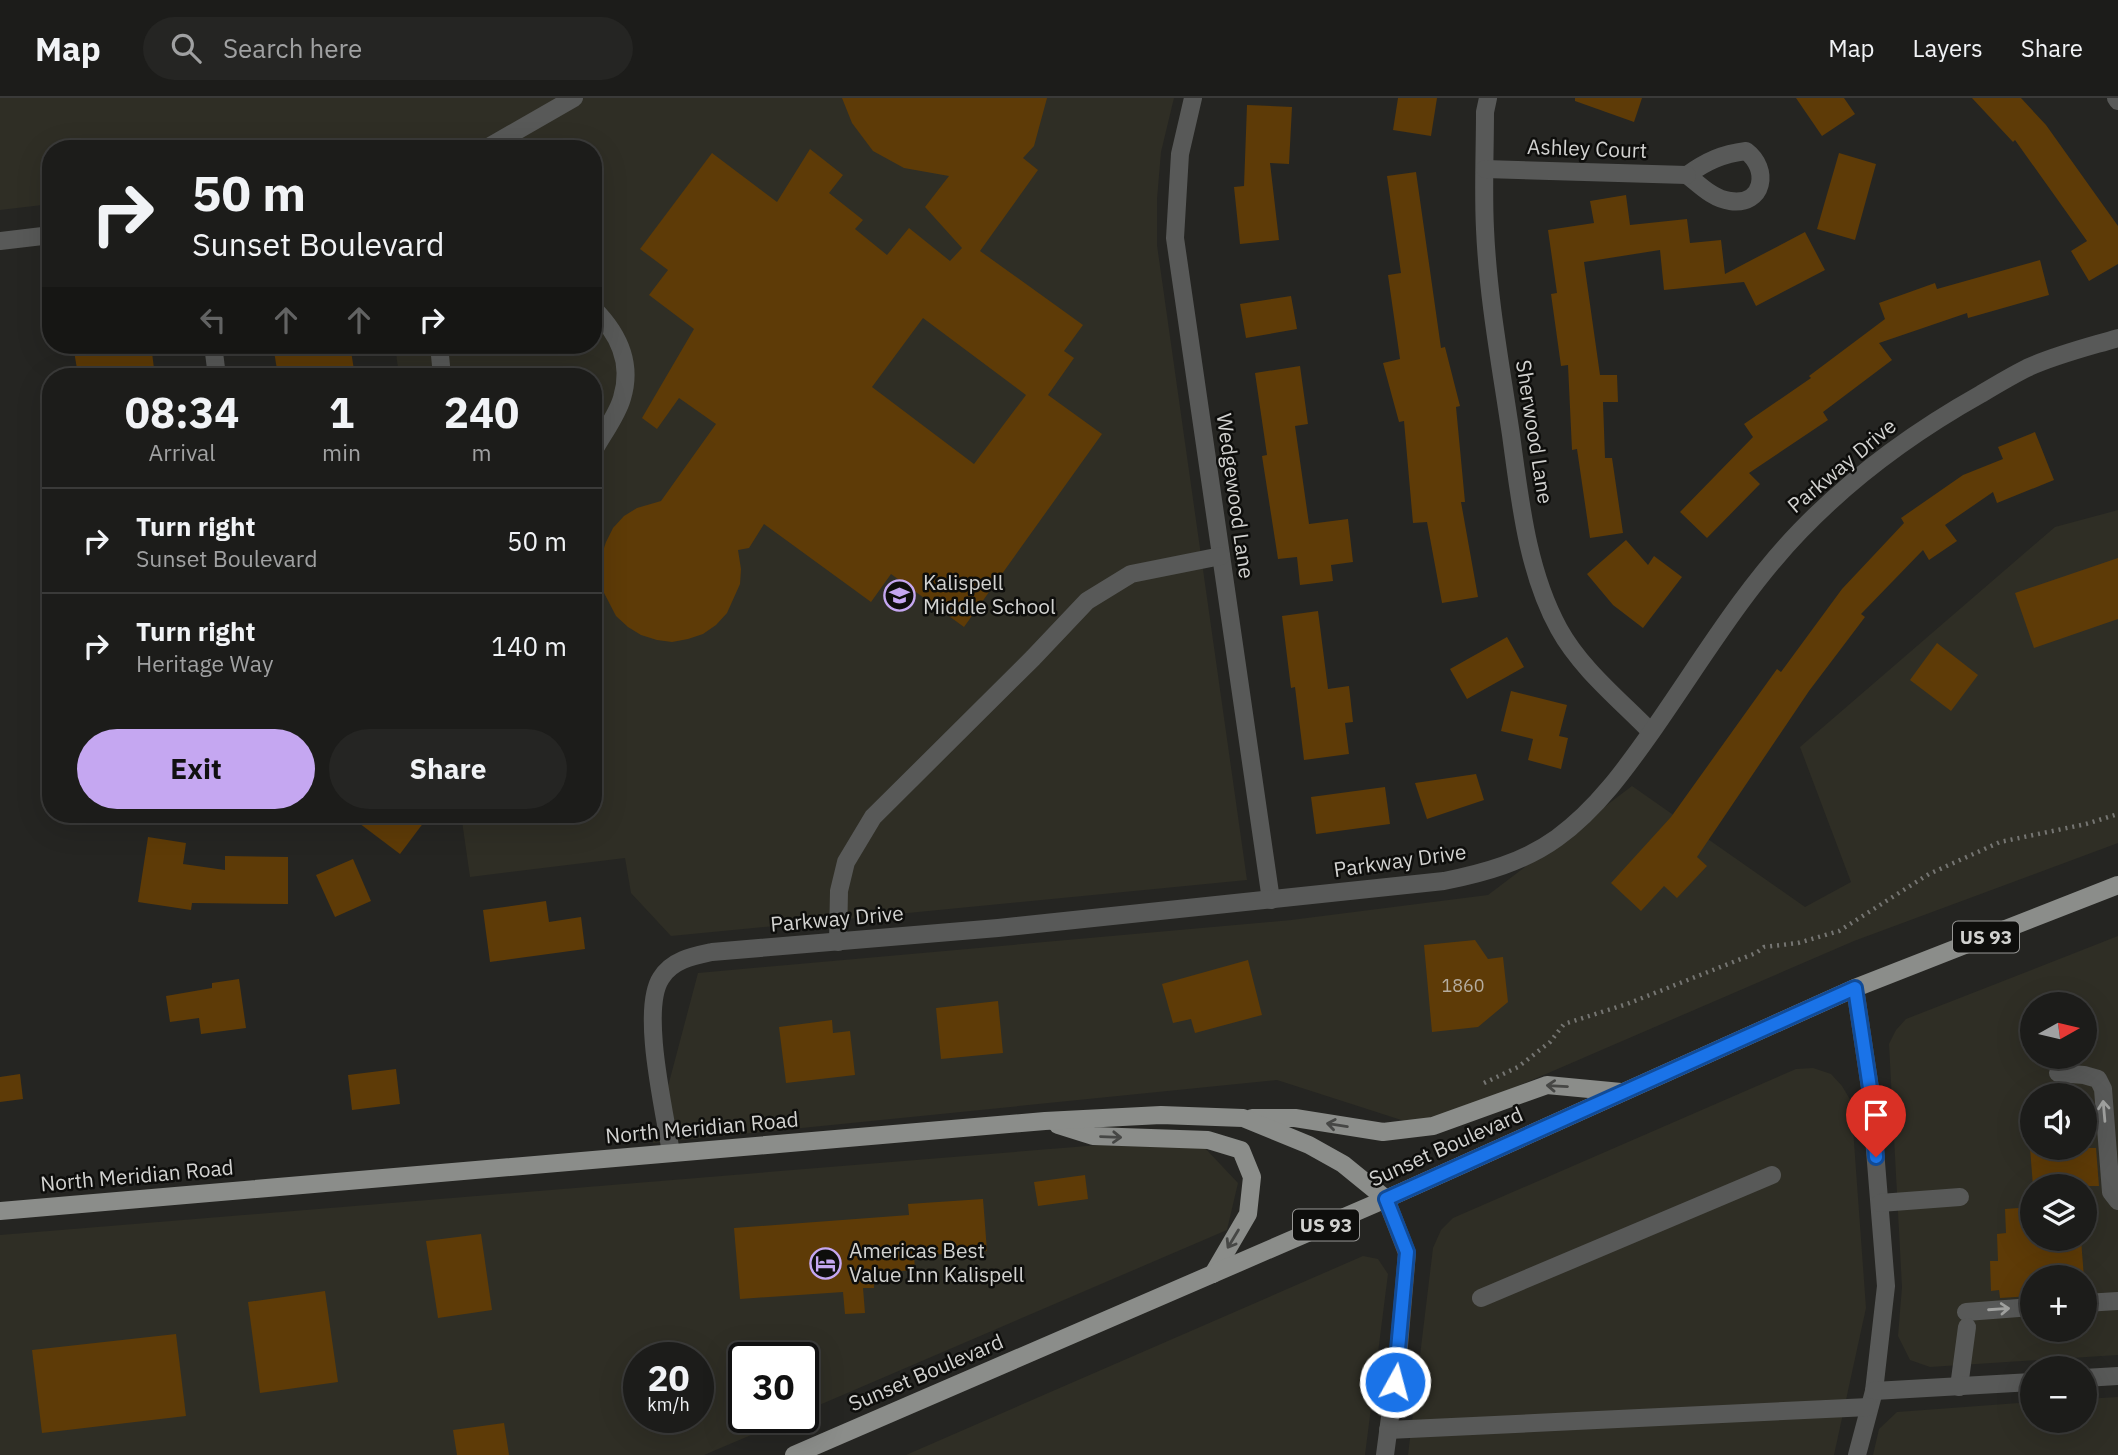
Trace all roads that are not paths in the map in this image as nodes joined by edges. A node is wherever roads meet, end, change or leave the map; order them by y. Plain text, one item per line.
1 (574, 98) edge
2 (1193, 98) edge
3 (1488, 98) edge
4 (501, 140) edge
5 (1485, 169) junction
6 (1687, 175) dead end
7 (42, 236) edge
8 (0, 241) edge
9 (602, 317) edge
10 (2118, 338) edge
11 (602, 435) edge
12 (1221, 556) junction
13 (1651, 732) junction
14 (2118, 885) edge
15 (1271, 900) junction
16 (838, 942) junction
17 (1855, 988) junction
18 (2057, 1073) dead end
19 (1625, 1092) junction
20 (1243, 1118) junction
21 (1045, 1121) junction
22 (671, 1153) junction
23 (1772, 1175) dead end
24 (1960, 1197) dead end
25 (1386, 1199) junction
26 (2118, 1201) edge
27 (1880, 1203) junction
28 (0, 1211) edge
29 (1213, 1274) junction
30 (1481, 1298) dead end
31 (2118, 1301) edge
32 (2097, 1302) edge
33 (2020, 1309) edge
34 (2118, 1376) edge
35 (2097, 1377) edge
36 (2020, 1383) edge
37 (1959, 1387) junction
38 (1871, 1399) junction
39 (1388, 1430) junction
40 (794, 1455) edge
41 (1385, 1455) edge
42 (1857, 1455) edge

1 - 4 street
2 - 12 street, Wedgewood Lane
3 - 5 street, Sherwood Lane
5 - 6 street, Ashley Court
5 - 13 street, Sherwood Lane
7 - 8 street
9 - 11 street
10 - 13 street, Parkway Drive
12 - 15 street, Wedgewood Lane
12 - 16 street
13 - 15 street, Parkway Drive
14 - 17 main road, Sunset Boulevard / US 93
15 - 16 street, Parkway Drive
16 - 22 street, Parkway Drive
17 - 19 main road, Sunset Boulevard / US 93
17 - 27 street
26 -> 18 street
19 -> 20 main road
19 - 25 main road, Sunset Boulevard / US 93
20 - 21 main road, North Meridian Road
20 - 25 main road, North Meridian Road
21 - 22 main road, North Meridian Road
21 -> 29 main road
22 - 28 main road, North Meridian Road
23 - 30 street
24 - 27 street
25 - 29 main road, Sunset Boulevard / US 93
25 - 39 street
27 - 38 street
29 - 40 main road, Sunset Boulevard / US 93
31 - 32 street
37 -> 33 street
34 - 35 street
36 - 37 street
37 - 38 street
38 - 39 street
38 - 42 street
39 - 41 street

